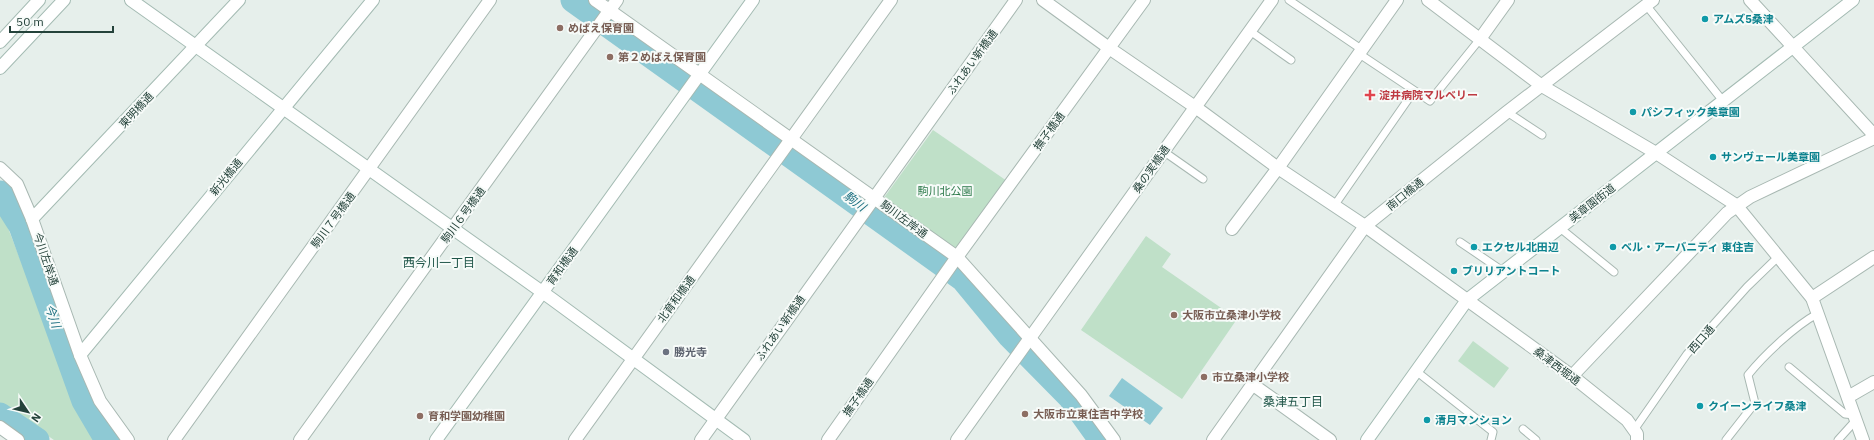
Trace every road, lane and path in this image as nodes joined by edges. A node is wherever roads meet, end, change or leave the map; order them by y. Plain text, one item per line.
1 (39, 0) edge
2 (64, 0) edge
3 (131, 0) edge
4 (239, 0) edge
5 (373, 0) edge
6 (490, 0) edge
7 (595, 0) edge
8 (617, 0) edge
9 (753, 0) edge
10 (891, 0) edge
11 (1016, 0) edge
12 (1043, 0) edge
13 (1144, 0) edge
14 (1272, 0) edge
15 (1289, 0) edge
16 (1397, 0) edge
17 (1428, 0) edge
18 (1508, 0) edge
19 (1750, 0) edge
20 (1853, 0) edge
21 (1649, 3) edge
22 (608, 12) junction
23 (1250, 31) junction
24 (1480, 39) junction
25 (0, 42) edge
26 (196, 46) junction
27 (1793, 47) junction
28 (1109, 48) junction
29 (1359, 51) junction
30 (1291, 60) dead end
31 (0, 68) edge
32 (699, 76) junction
33 (1542, 86) junction
34 (1414, 91) junction
35 (1723, 101) junction
36 (1195, 107) junction
37 (283, 109) junction
38 (1507, 112) junction
39 (1542, 135) dead end
40 (1874, 135) edge
41 (1874, 138) edge
42 (790, 141) junction
43 (1164, 151) junction
44 (1656, 153) junction
45 (0, 168) edge
46 (1278, 168) junction
47 (369, 170) junction
48 (1203, 179) dead end
49 (873, 200) junction
50 (1736, 205) junction
51 (1334, 206) junction
52 (32, 219) junction
53 (1365, 226) junction
54 (1560, 228) junction
55 (1232, 229) dead end
56 (452, 230) junction
57 (1460, 242) dead end
58 (1779, 256) junction
59 (1874, 257) edge
60 (956, 259) junction
61 (1504, 272) junction
62 (1614, 272) dead end
63 (543, 293) junction
64 (1812, 298) junction
65 (1467, 300) junction
66 (1817, 314) junction
67 (1029, 341) junction
68 (80, 355) junction
69 (633, 358) junction
70 (1789, 367) dead end
71 (1416, 371) junction
72 (1572, 376) junction
73 (1874, 382) edge
74 (1252, 384) junction
75 (1848, 397) junction
76 (1855, 417) junction
77 (716, 419) junction
78 (0, 428) edge
79 (1523, 429) dead end
80 (1635, 436) edge
81 (18, 440) edge
82 (128, 440) edge
83 (174, 440) edge
84 (300, 440) edge
85 (436, 440) edge
86 (575, 440) edge
87 (701, 440) edge
88 (744, 440) edge
89 (828, 440) edge
90 (957, 440) edge
91 (1114, 440) edge
92 (1213, 440) edge
93 (1330, 440) edge
94 (1367, 440) edge
95 (1491, 440) edge
96 (1536, 440) edge
97 (1726, 440) edge
98 (1838, 440) edge
99 (1863, 440) edge

1 - 25 street
2 - 31 street
3 - 26 street
4 - 26 street, 東明橋通
5 - 37 street, 新光橋通
6 - 47 street, 駒川７号橋通
7 - 22 street, 駒川左岸通
8 - 22 street
9 - 32 street
10 - 42 street
11 - 49 street, ふれあい新橋通
12 - 28 street, 桑津西堀通
13 - 28 street, 撫子橋通
14 - 23 street, 桑の実橋通
15 - 29 lane
16 - 29 street
17 - 24 street
18 - 24 street
19 - 27 street
20 - 27 street, 美章園街道
21 - 33 street, 南口橋通
21 - 35 lane
22 - 32 street, 駒川左岸通
22 - 56 street, 駒川６号橋通
23 - 30 lane
23 - 36 street, 桑の実橋通
24 - 33 street
24 - 34 lane
26 - 37 street
26 - 52 street, 東明橋通
27 - 35 street, 美章園街道
27 - 40 street
28 - 36 street, 桑津西堀通
28 - 60 street, 撫子橋通
29 - 34 lane
29 - 46 street
32 - 42 street, 駒川左岸通
32 - 63 street, 育和橋通
33 - 38 street, 南口橋通
33 - 44 street
34 - 51 lane
35 - 44 street, 美章園街道
36 - 43 street, 桑の実橋通
36 - 46 street, 桑津西堀通
37 - 47 street
37 - 68 street, 新光橋通
38 - 39 lane
38 - 53 street, 南口橋通
41 - 50 street
42 - 49 street, 駒川左岸通
42 - 69 street, 北育和橋通
43 - 48 lane
43 - 67 street, 桑の実橋通
44 - 50 street
44 - 54 street, 美章園街道
45 - 52 street, 今川左岸通
46 - 51 street, 桑津西堀通
46 - 55 street
47 - 56 street
47 - 83 street, 駒川７号橋通
49 - 60 street, 駒川左岸通
49 - 77 street, ふれあい新橋通
50 - 58 street
50 - 72 street
51 - 53 street, 桑津西堀通
52 - 68 street, 今川左岸通
53 - 65 street, 桑津西堀通
53 - 74 street, 南口橋通
54 - 61 street, 美章園街道
54 - 62 lane
56 - 63 street
56 - 84 street, 駒川６号橋通
57 - 61 lane
58 - 64 street
58 - 80 lane, 西口通
59 - 64 street
60 - 67 street, 駒川左岸通
60 - 89 street, 撫子橋通
61 - 65 street, 美章園街道
63 - 69 street
63 - 85 street, 育和橋通
64 - 66 street
65 - 71 street, 美章園街道
65 - 72 street, 桑津西堀通
66 - 75 street
66 - 97 lane
67 - 90 street, 桑の実橋通
67 - 91 street, 駒川左岸通
68 - 82 street, 今川左岸通
69 - 77 street
69 - 86 street, 北育和橋通
70 - 76 lane
71 - 94 street, 美章園街道
71 - 95 lane
72 - 80 street, 桑津西堀通
73 - 75 street
74 - 92 street, 南口橋通
74 - 93 street
75 - 76 street
76 - 98 lane
76 - 99 street
77 - 87 street, ふれあい新橋通
77 - 88 street
78 - 81 street
79 - 96 lane

